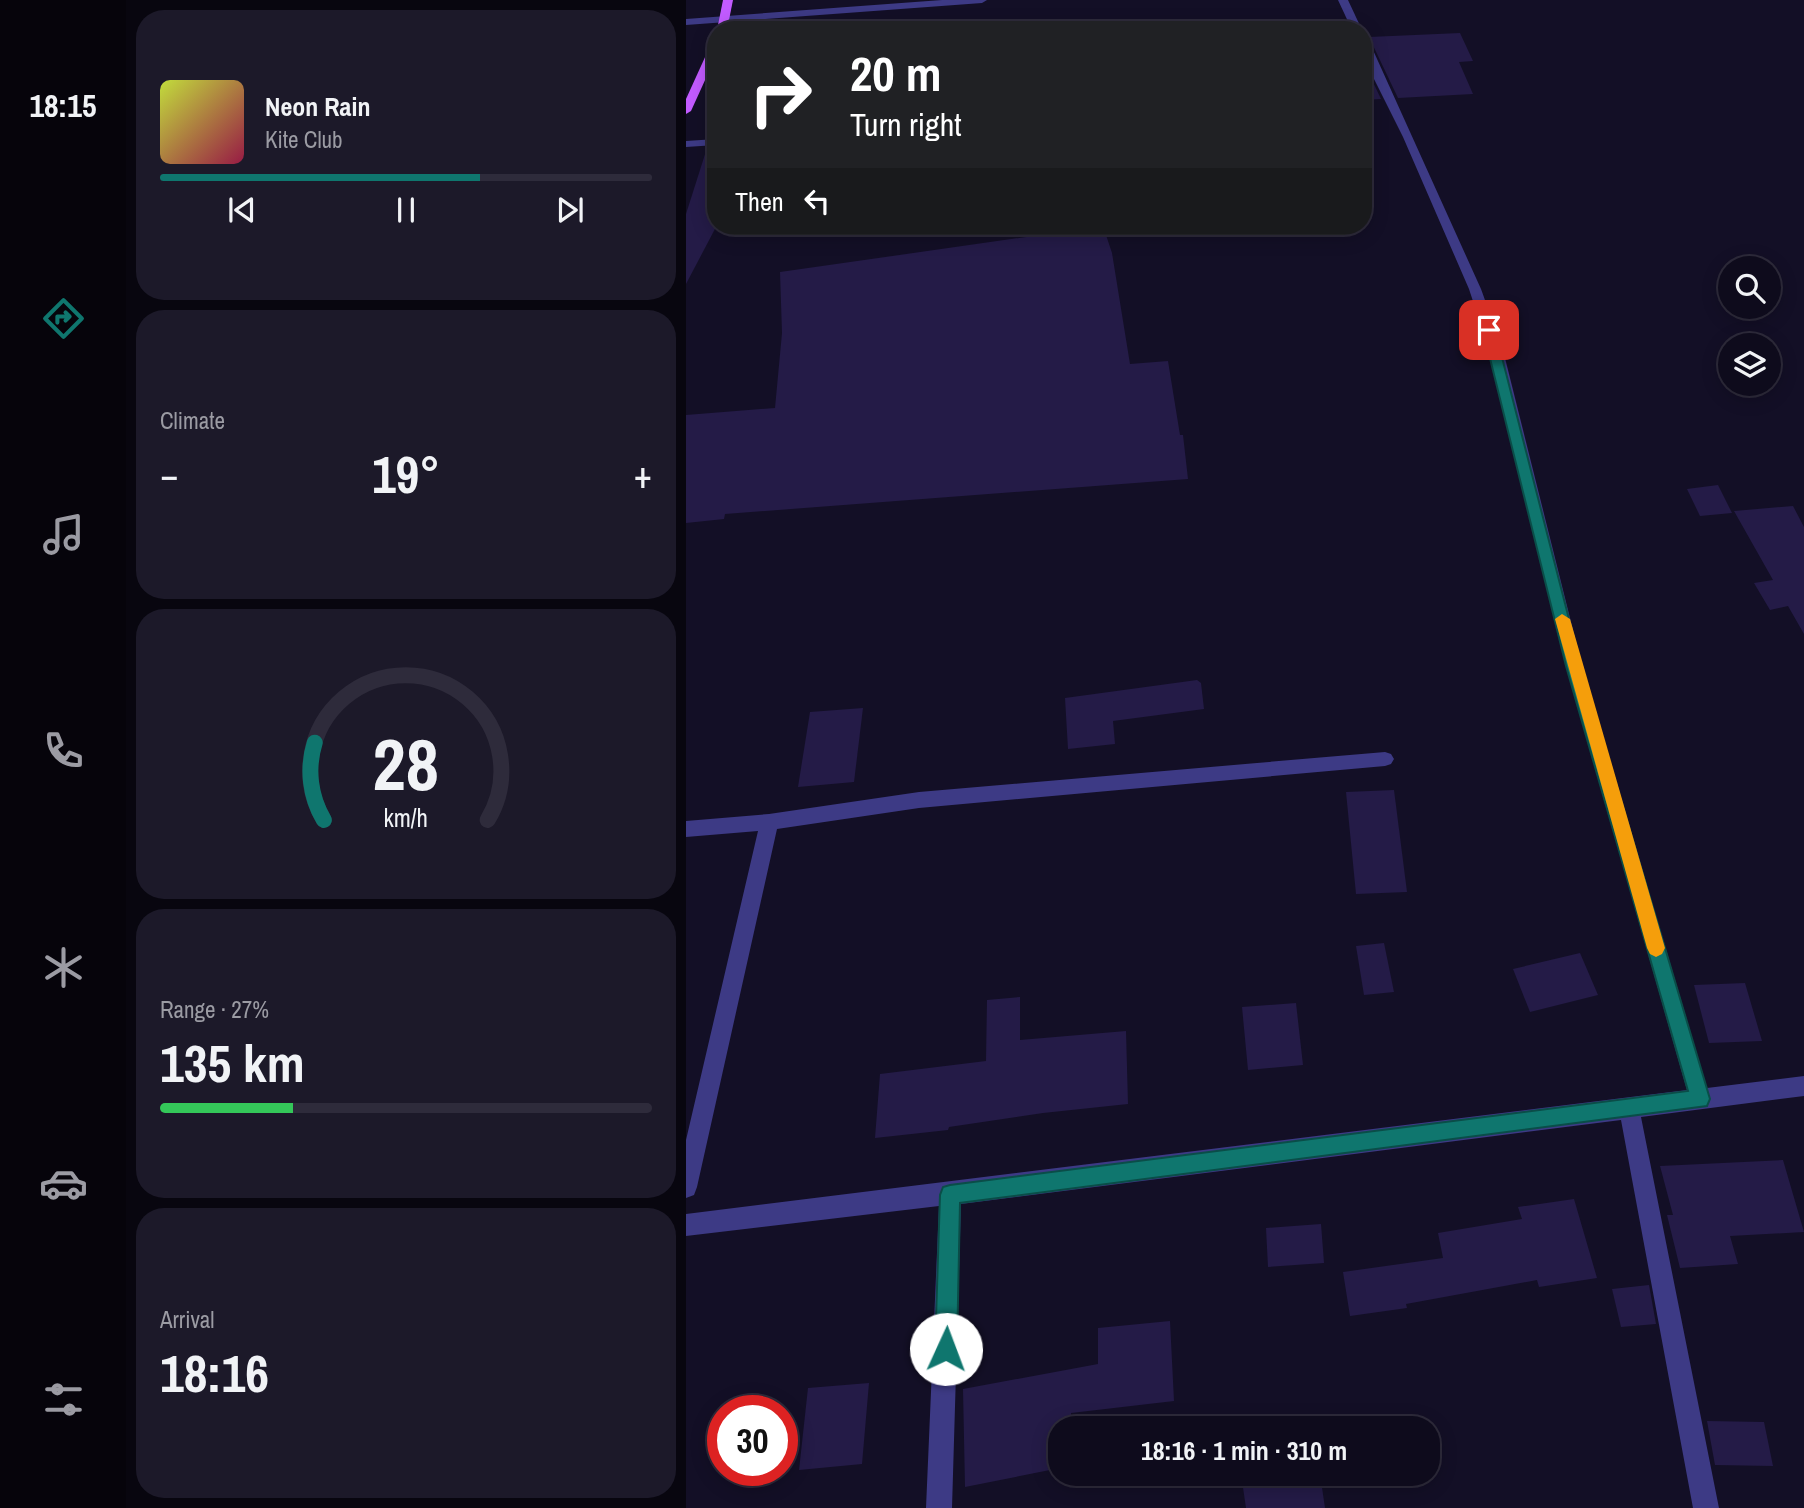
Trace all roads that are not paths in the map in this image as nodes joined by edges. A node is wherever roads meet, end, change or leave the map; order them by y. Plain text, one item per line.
1 (728, 0) edge
2 (982, 0) edge
3 (1343, 0) edge
4 (726, 18) junction
5 (725, 21) edge
6 (1353, 21) edge
7 (686, 22) edge
8 (1372, 62) edge
9 (707, 64) edge
10 (686, 111) edge
11 (707, 143) edge
12 (686, 144) edge
13 (1385, 759) dead end
14 (769, 822) junction
15 (686, 829) edge
16 (1804, 1086) edge
17 (1700, 1099) junction
18 (1629, 1108) junction
19 (686, 1187) edge
20 (950, 1195) junction
21 (686, 1225) edge
22 (939, 1508) edge
23 (1706, 1508) edge

1 - 4 main road
2 - 4 street
3 - 6 street
4 - 5 main road
4 - 7 street
8 - 17 street
9 - 10 main road
11 - 12 street
13 - 14 street
14 - 15 street
14 - 19 street
16 - 17 street
17 - 18 street
18 - 20 street
18 - 23 street
20 - 21 street
20 - 22 street

